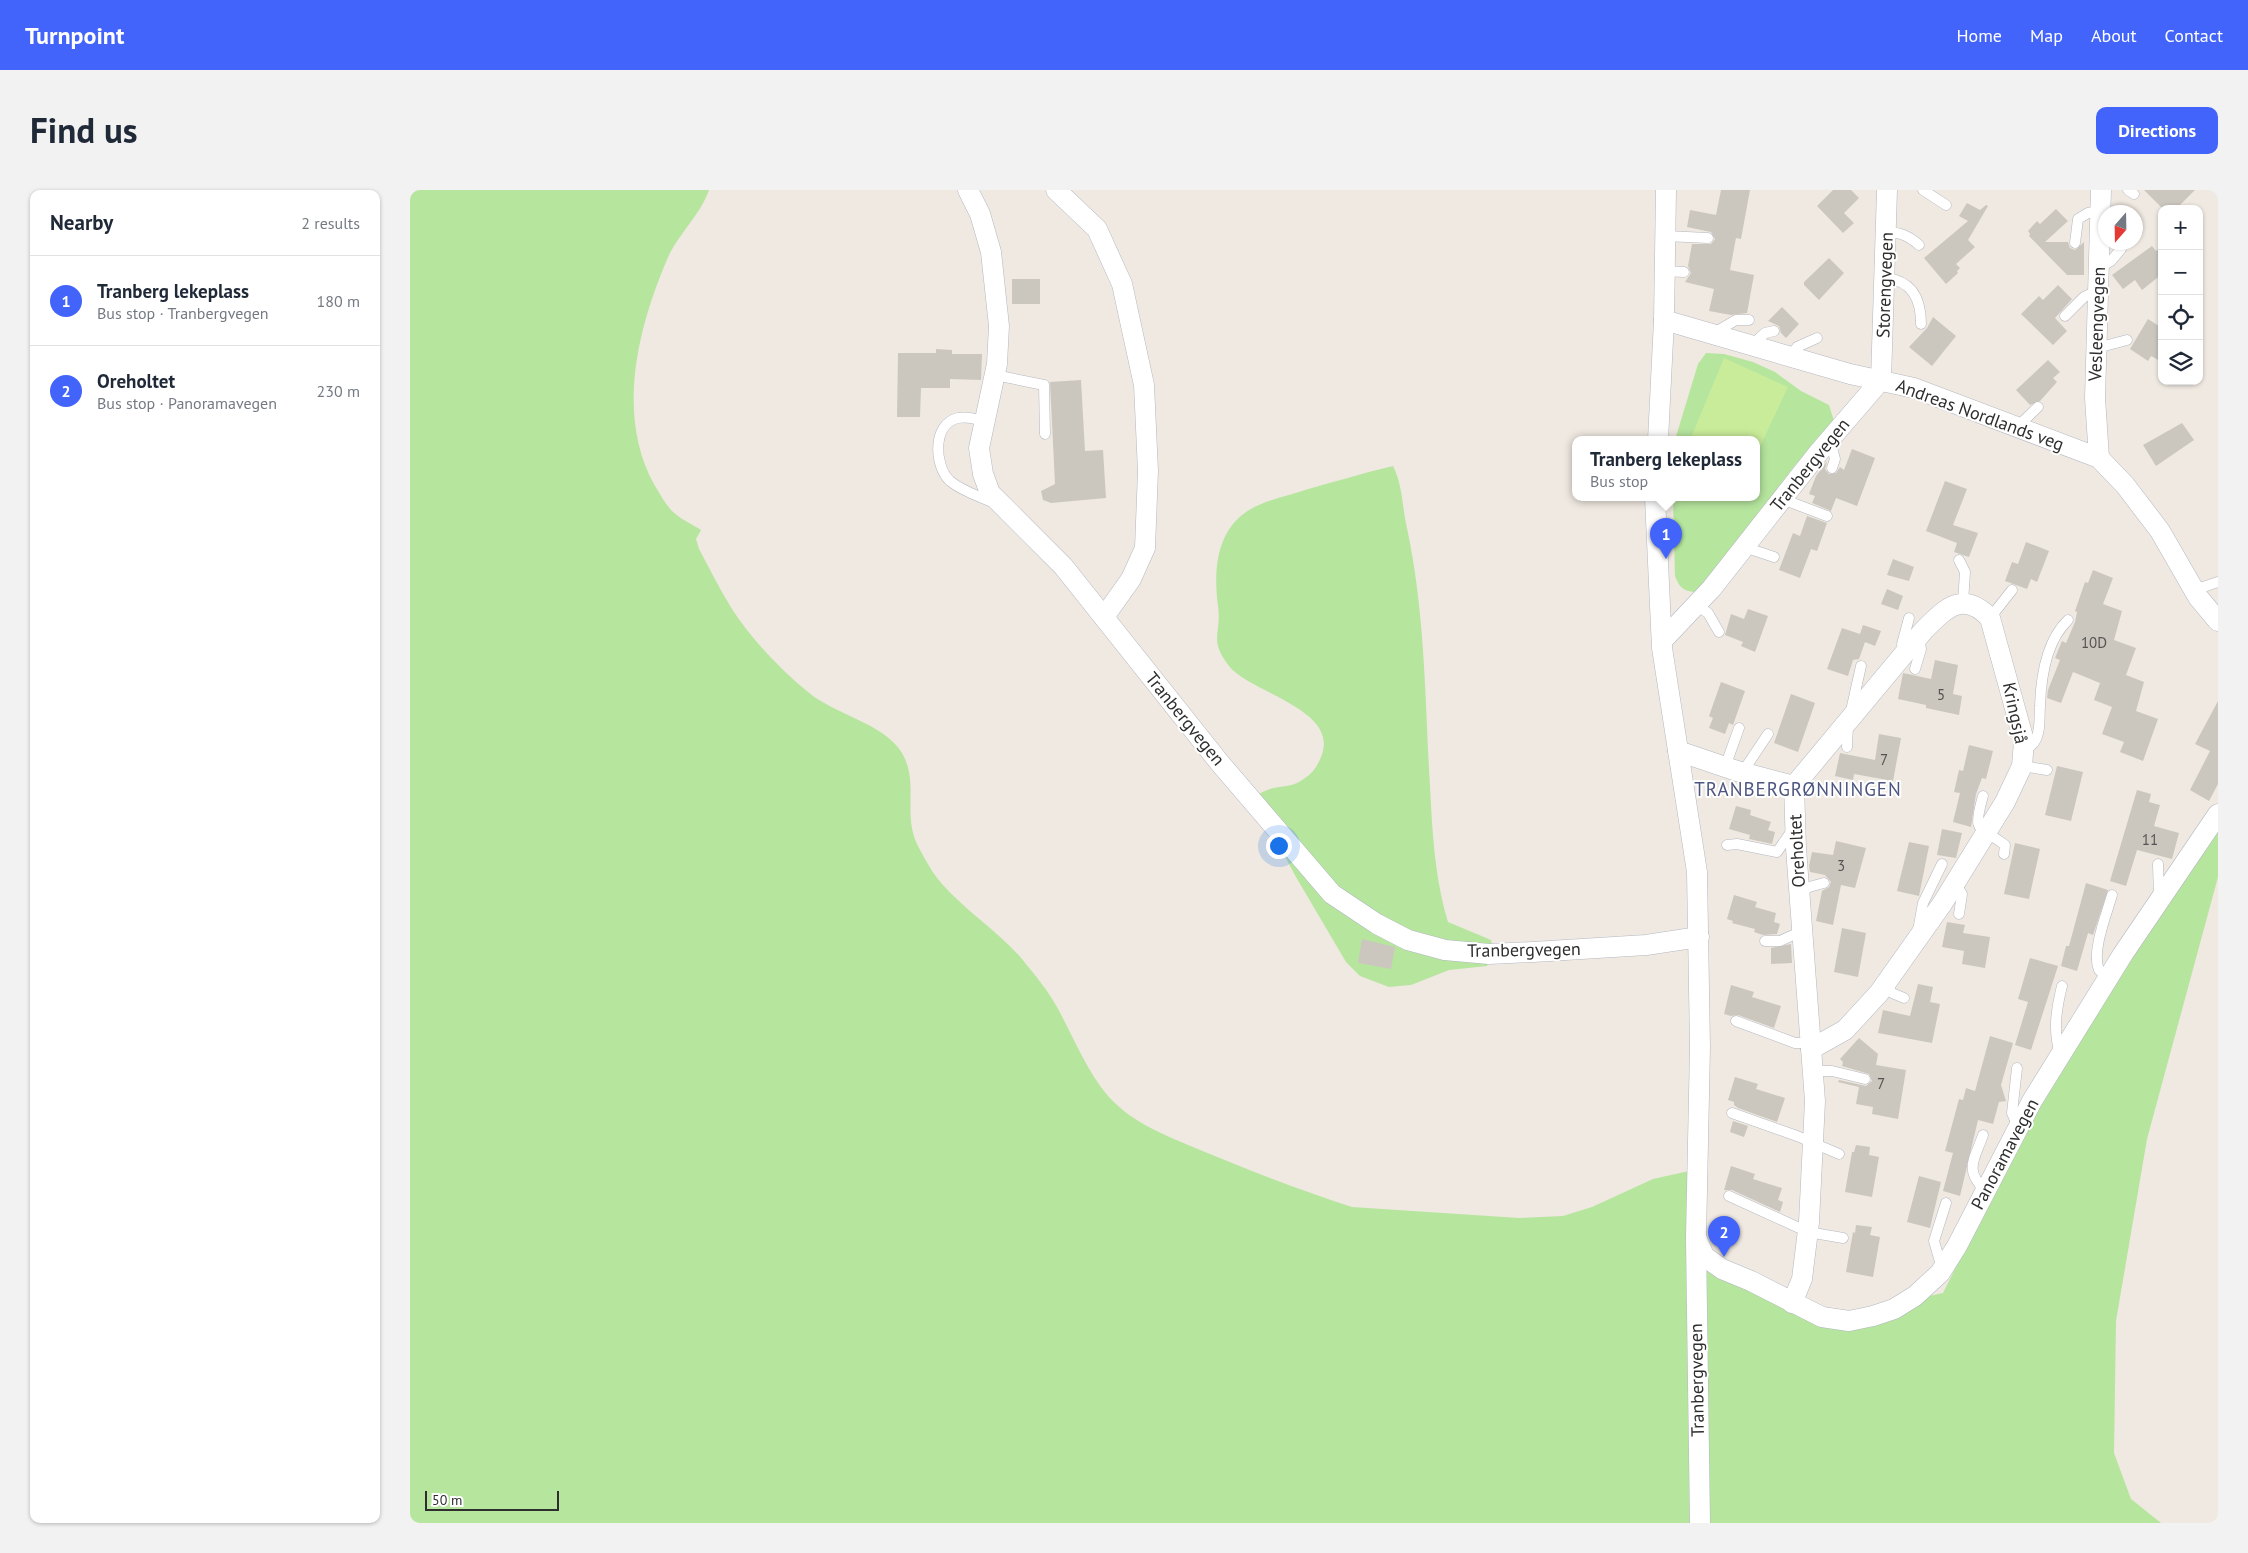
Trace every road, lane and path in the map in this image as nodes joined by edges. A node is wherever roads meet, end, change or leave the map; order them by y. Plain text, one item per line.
1 (968, 190) edge
2 (1056, 190) edge
3 (1666, 190) edge
4 (1887, 190) edge
5 (1924, 190) edge
6 (2101, 190) edge
7 (1946, 205) dead end
8 (2100, 205) edge
9 (2098, 211) edge
10 (1886, 232) junction
11 (1665, 236) junction
12 (1708, 238) dead end
13 (2074, 243) dead end
14 (1919, 245) dead end
15 (2099, 250) edge
16 (2120, 250) edge
17 (2099, 268) junction
18 (1886, 278) junction
19 (2099, 290) junction
20 (2065, 316) dead end
21 (1664, 320) junction
22 (1749, 320) dead end
23 (1922, 324) dead end
24 (1774, 331) dead end
25 (1712, 334) junction
26 (1817, 338) dead end
27 (2127, 340) dead end
28 (1752, 345) junction
29 (2097, 348) junction
30 (1791, 356) junction
31 (995, 375) junction
32 (1882, 380) junction
33 (2038, 407) dead end
34 (985, 422) junction
35 (2017, 427) junction
36 (1045, 434) dead end
37 (1658, 436) edge
38 (1830, 440) junction
39 (2099, 458) junction
40 (1832, 468) dead end
41 (1782, 499) junction
42 (1655, 501) edge
43 (1005, 507) junction
44 (1827, 516) dead end
45 (1744, 547) junction
46 (1774, 557) dead end
47 (1959, 560) dead end
48 (2218, 582) edge
49 (2012, 590) dead end
50 (2194, 590) junction
51 (1963, 603) junction
52 (1696, 604) junction
53 (1104, 617) junction
54 (1910, 618) dead end
55 (1990, 618) junction
56 (2068, 620) dead end
57 (2218, 622) edge
58 (1719, 632) dead end
59 (1662, 641) junction
60 (1911, 660) junction
61 (1861, 666) dead end
62 (1848, 724) junction
63 (1739, 728) dead end
64 (1768, 734) dead end
65 (1847, 747) dead end
66 (1678, 751) junction
67 (2022, 759) junction
68 (1734, 770) junction
69 (2047, 770) dead end
70 (1794, 786) junction
71 (1984, 796) dead end
72 (2218, 814) edge
73 (1795, 826) junction
74 (1985, 834) junction
75 (1727, 845) dead end
76 (2004, 854) dead end
77 (1942, 864) dead end
78 (2158, 864) dead end
79 (1824, 883) dead end
80 (1955, 883) junction
81 (1799, 894) junction
82 (2112, 895) dead end
83 (2160, 900) junction
84 (1959, 914) dead end
85 (1802, 931) junction
86 (1699, 938) junction
87 (1916, 940) junction
88 (1765, 941) dead end
89 (2108, 978) junction
90 (1886, 984) junction
91 (2062, 986) dead end
92 (1904, 998) dead end
93 (1736, 1021) dead end
94 (1811, 1046) junction
95 (2060, 1054) junction
96 (2017, 1068) dead end
97 (1813, 1071) junction
98 (1865, 1079) dead end
99 (1732, 1113) dead end
100 (2018, 1128) junction
101 (1983, 1135) dead end
102 (1813, 1143) junction
103 (1839, 1154) dead end
104 (1985, 1191) junction
105 (1729, 1196) dead end
106 (1946, 1203) dead end
107 (1808, 1232) junction
108 (1696, 1237) junction
109 (1843, 1238) dead end
110 (1704, 1256) joint
111 (1942, 1269) junction
112 (1792, 1303) junction
113 (1700, 1523) edge

1 - 31 street, Tranbergvegen
2 - 53 street
3 - 11 street
4 - 10 street, Storengvegen
5 - 7 lane
6 - 8 street, Vesleengvegen
9 - 13 lane
10 - 14 lane
10 - 18 street, Storengvegen
11 - 12 lane
11 - 21 street
15 - 17 street, Vesleengvegen
16 - 17 lane
17 - 19 street, Vesleengvegen
18 - 23 lane
18 - 32 street, Storengvegen
19 - 20 lane
19 - 29 street, Vesleengvegen
21 - 25 street, Andreas Nordlands veg
21 - 37 street
22 - 25 lane
24 - 28 lane
25 - 28 street, Andreas Nordlands veg
26 - 30 lane
27 - 29 lane
28 - 30 street, Andreas Nordlands veg
29 - 39 street, Vesleengvegen
30 - 32 street, Andreas Nordlands veg
31 - 34 street, Tranbergvegen
31 - 36 lane
32 - 35 street, Andreas Nordlands veg
32 - 38 street, Tranbergvegen
33 - 35 lane
34 - 43 street, Tranbergvegen
34 - 43 lane
35 - 39 street, Andreas Nordlands veg
38 - 40 lane
38 - 41 street, Tranbergvegen
39 - 50 street, Andreas Nordlands veg
41 - 44 lane
41 - 45 street, Tranbergvegen
42 - 59 street, Tranbergvegen
43 - 53 street, Tranbergvegen
45 - 46 lane
45 - 52 street, Tranbergvegen
47 - 51 lane
48 - 50 lane
49 - 55 lane
50 - 57 street, Andreas Nordlands veg
51 - 55 street
51 - 60 street
52 - 58 lane
52 - 59 street, Tranbergvegen
53 - 86 street, Tranbergvegen
54 - 60 lane
55 - 67 street, Kringsjå
56 - 67 lane
59 - 66 street, Tranbergvegen
60 - 62 street
61 - 62 lane
62 - 65 lane
62 - 70 street
63 - 68 lane
64 - 68 lane
66 - 68 street
66 - 86 street, Tranbergvegen
67 - 69 lane
67 - 74 street, Kringsjå
68 - 70 street
70 - 73 street, Oreholtet
71 - 74 lane
72 - 83 street, Panoramavegen
73 - 75 lane
73 - 81 street, Oreholtet
74 - 76 lane
74 - 80 street, Kringsjå
77 - 87 lane
78 - 83 lane
79 - 81 lane
80 - 84 lane
80 - 87 street, Kringsjå
81 - 85 street, Oreholtet
82 - 89 lane
83 - 89 street, Panoramavegen
85 - 88 lane
85 - 94 street, Oreholtet
86 - 108 street, Tranbergvegen
87 - 90 street, Kringsjå
89 - 95 street, Panoramavegen
90 - 92 lane
90 - 94 street, Kringsjå
91 - 95 lane
93 - 94 lane
94 - 97 street, Oreholtet
95 - 100 street, Panoramavegen
96 - 100 lane
97 - 98 lane
97 - 102 street, Oreholtet
99 - 102 lane
100 - 104 street, Panoramavegen
101 - 104 lane
102 - 103 lane
102 - 107 street, Oreholtet
104 - 111 street, Panoramavegen
105 - 107 lane
106 - 111 lane
107 - 109 lane
107 - 112 street, Oreholtet
108 - 110 street, Tranbergvegen
108 - 113 street, Tranbergvegen
110 - 112 street, Panoramavegen
111 - 112 street, Panoramavegen

